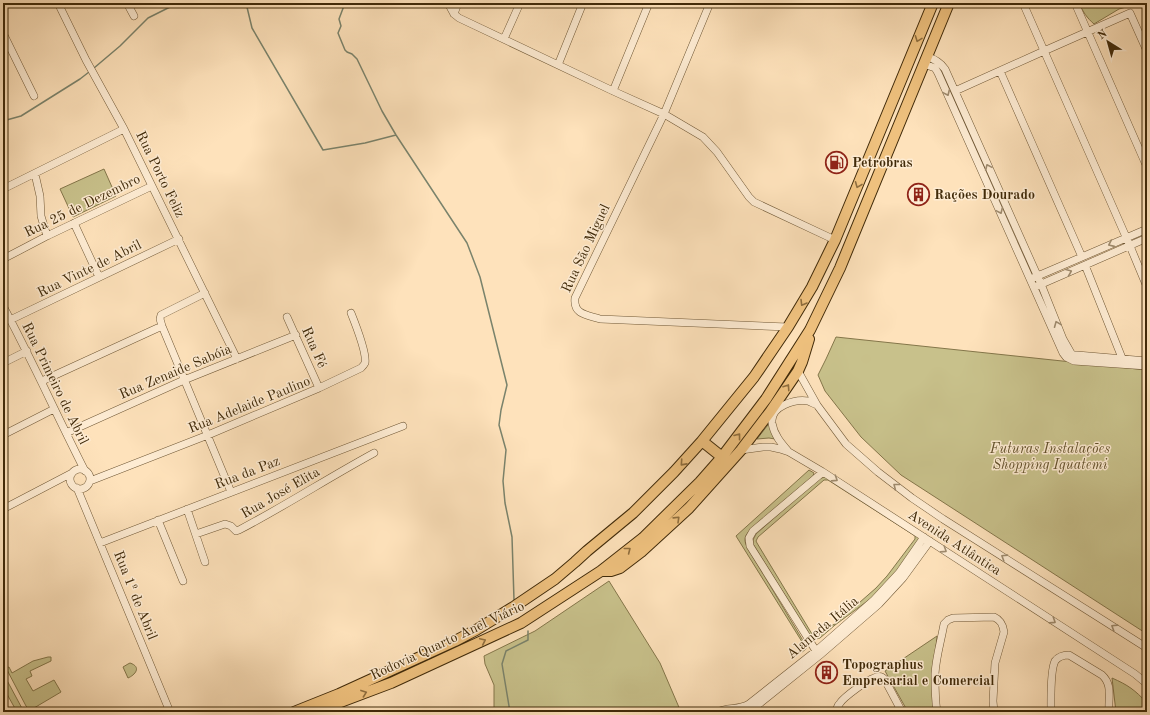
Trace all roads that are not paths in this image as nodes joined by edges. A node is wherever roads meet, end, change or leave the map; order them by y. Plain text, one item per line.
1 (58, 3) edge
2 (127, 3) edge
3 (448, 3) edge
4 (458, 3) edge
5 (520, 3) edge
6 (583, 3) edge
7 (648, 3) edge
8 (710, 3) edge
9 (933, 3) edge
10 (949, 3) edge
11 (1023, 3) edge
12 (1075, 3) edge
13 (454, 14) junction
14 (134, 16) dead end
15 (1088, 32) junction
16 (3, 33) edge
17 (504, 40) junction
18 (1044, 51) junction
19 (1147, 51) edge
20 (910, 59) junction
21 (926, 60) junction
22 (558, 65) junction
23 (1000, 71) junction
24 (613, 91) junction
25 (955, 91) junction
26 (34, 96) dead end
27 (664, 114) junction
28 (124, 130) junction
29 (875, 144) junction
30 (888, 149) junction
31 (1147, 167) edge
32 (35, 174) junction
33 (995, 181) junction
34 (988, 185) junction
35 (152, 186) junction
36 (3, 189) edge
37 (74, 224) junction
38 (1147, 229) edge
39 (47, 236) junction
40 (1126, 238) junction
41 (1147, 238) edge
42 (179, 239) junction
43 (835, 240) junction
44 (1130, 246) junction
45 (1082, 257) junction
46 (3, 259) edge
47 (1085, 265) junction
48 (1038, 276) junction
49 (99, 277) junction
50 (1030, 280) junction
51 (1041, 284) junction
52 (1147, 287) edge
53 (1034, 288) junction
54 (205, 293) junction
55 (3, 306) edge
56 (351, 313) dead end
57 (287, 317) dead end
58 (10, 320) junction
59 (162, 326) junction
60 (788, 327) junction
61 (810, 330) junction
62 (296, 336) junction
63 (1061, 340) junction
64 (27, 351) junction
65 (237, 359) junction
66 (1147, 361) edge
67 (1124, 362) junction
68 (3, 363) edge
69 (1147, 366) edge
70 (798, 371) junction
71 (184, 380) junction
72 (42, 381) junction
73 (319, 388) junction
74 (817, 405) junction
75 (54, 409) junction
76 (402, 426) dead end
77 (66, 432) junction
78 (3, 435) edge
79 (208, 435) junction
80 (702, 441) junction
81 (741, 450) junction
82 (789, 452) junction
83 (374, 453) dead end
84 (722, 457) junction
85 (85, 471) junction
86 (822, 472) junction
87 (72, 473) junction
88 (90, 481) junction
89 (77, 488) junction
90 (231, 492) junction
91 (3, 509) edge
92 (187, 509) junction
93 (158, 520) junction
94 (196, 534) junction
95 (924, 537) junction
96 (930, 541) junction
97 (100, 543) junction
98 (205, 562) dead end
99 (601, 571) junction
100 (183, 580) dead end
101 (1147, 648) edge
102 (820, 654) junction
103 (1147, 684) edge
104 (737, 711) edge
105 (170, 712) edge
106 (294, 712) edge
107 (314, 712) edge
108 (718, 712) edge
109 (748, 712) edge
110 (837, 712) edge
111 (902, 712) edge
112 (937, 712) edge
113 (994, 712) edge
114 (1051, 712) edge
115 (1109, 712) edge

1 - 28 street, Rua Porto Feliz
2 - 14 street
3 - 13 street
4 - 13 street
5 - 17 street
6 - 22 street
7 - 24 street
8 - 27 street, Rua São Miguel
9 -> 20 highway, Rodovia Quarto Anel Viário
10 - 21 highway, Rodovia Quarto Anel Viário
11 - 18 street
12 - 15 street
13 - 17 street
15 - 18 street
15 - 19 street
15 - 31 street
16 - 26 street
17 - 22 street
18 - 23 street
18 - 40 street
20 - 21 highway
20 - 29 highway, Rodovia Quarto Anel Viário
21 - 25 street
21 - 30 highway, Rodovia Quarto Anel Viário
21 -> 34 street
22 - 24 street
23 - 25 street
23 - 45 street
24 - 27 street
33 -> 25 street
27 - 43 street
27 - 60 street, Rua São Miguel
28 - 32 street
28 - 35 street, Rua Porto Feliz
29 - 30 highway
29 -> 43 highway, Rodovia Quarto Anel Viário
30 - 61 highway, Rodovia Quarto Anel Viário
32 - 36 street
32 - 39 street
33 - 34 street
33 - 48 street
34 -> 50 street
35 - 37 street, Rua 25 de Dezembro
35 - 42 street, Rua Porto Feliz
37 - 39 street, Rua 25 de Dezembro
37 - 49 street
38 - 40 street
39 - 46 street, Rua 25 de Dezembro
40 - 44 street
40 -> 45 street
41 - 44 street
42 - 49 street, Rua Vinte de Abril
42 - 54 street, Rua Porto Feliz
43 -> 60 highway, Rodovia Quarto Anel Viário
44 - 47 street
44 - 52 street
45 - 48 street
51 -> 47 street
47 - 67 street
48 - 50 street
48 - 51 street
49 - 58 street, Rua Vinte de Abril
50 - 53 street
51 - 53 street
63 -> 51 street
53 - 63 street
54 - 59 street
54 - 65 street, Rua Porto Feliz
55 - 58 street, Rua Primeiro de Abril
56 - 73 street, Rua Adelaide Paulino
57 - 62 street, Rua Fé
58 - 64 street, Rua Primeiro de Abril
59 - 71 street
59 - 72 street
60 - 80 highway, Rodovia Quarto Anel Viário
61 - 70 highway
84 -> 61 highway, Rodovia Quarto Anel Viário
62 - 65 street, Rua Zenaide Sabóia
62 - 73 street, Rua Fé
63 - 67 street
64 - 68 street
64 - 72 street, Rua Primeiro de Abril
65 - 71 street, Rua Zenaide Sabóia
66 - 67 street
67 - 69 street
70 - 74 street, Avenida Atlântica
81 -> 70 highway
71 - 77 street, Rua Zenaide Sabóia
71 - 79 street
72 - 75 street, Rua Primeiro de Abril
73 - 79 street, Rua Adelaide Paulino
74 - 82 street
101 -> 74 street, Avenida Atlântica
75 - 77 street, Rua Primeiro de Abril
75 - 78 street
76 - 90 street, Rua da Paz
77 - 85 street, Rua Primeiro de Abril
79 - 88 street, Rua Adelaide Paulino
79 - 90 street
80 - 84 highway
80 -> 106 highway, Rodovia Quarto Anel Viário
81 - 82 street, Avenida Atlântica
99 -> 81 highway
82 - 86 street, Avenida Atlântica
83 - 94 street, Rua José Elita
99 -> 84 highway, Rodovia Quarto Anel Viário
85 - 87 street
85 - 88 street
86 -> 95 street, Avenida Atlântica
86 - 102 street
87 - 89 street
87 - 91 street
88 - 89 street
89 - 97 street, Rua 1º de Abril
90 - 92 street, Rua da Paz
92 - 93 street, Rua da Paz
92 - 94 street
93 - 97 street, Rua da Paz
93 - 100 street
94 - 98 street
95 - 96 street, Avenida Atlântica
95 - 102 street, Alameda Itália
96 - 102 street, Alameda Itália
96 -> 103 street, Avenida Atlântica
97 - 105 street, Rua 1º de Abril
107 -> 99 highway, Rodovia Quarto Anel Viário
102 - 104 street, Alameda Itália
102 - 109 street, Alameda Itália
104 - 108 street, Alameda Itália
110 - 111 street
112 - 113 street
114 - 115 street

